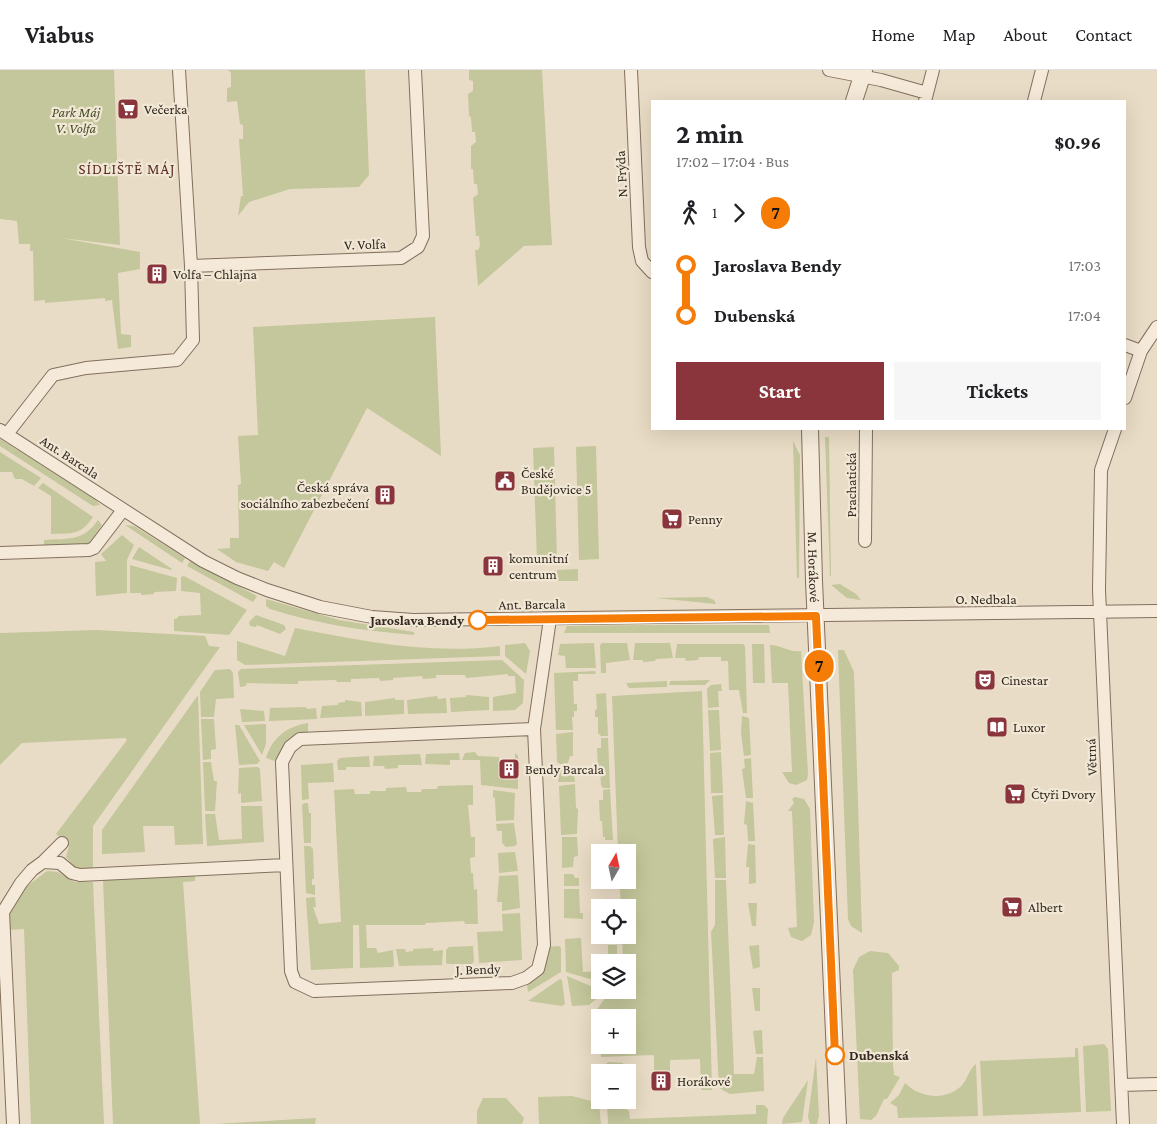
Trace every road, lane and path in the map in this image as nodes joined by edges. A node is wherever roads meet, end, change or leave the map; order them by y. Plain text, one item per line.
1 (179, 70) edge
2 (415, 70) edge
3 (631, 70) edge
4 (829, 70) edge
5 (933, 70) edge
6 (1042, 70) edge
7 (863, 73) edge
8 (926, 97) edge
9 (854, 100) edge
10 (1034, 100) edge
11 (191, 266) junction
12 (651, 271) edge
13 (1157, 327) edge
14 (1126, 345) edge
15 (1141, 350) junction
16 (1126, 395) edge
17 (810, 430) edge
18 (866, 430) edge
19 (1115, 430) edge
20 (3, 432) edge
21 (123, 510) junction
22 (866, 541) dead end
23 (0, 553) edge
24 (1157, 611) edge
25 (1100, 612) junction
26 (816, 616) junction
27 (550, 619) junction
28 (534, 729) junction
29 (62, 843) dead end
30 (43, 862) junction
31 (286, 865) junction
32 (1157, 1084) edge
33 (1121, 1085) junction
34 (13, 1124) edge
35 (838, 1124) edge
36 (1123, 1124) edge

1 - 11 street
2 - 11 street, V. Volfa
3 - 12 street, N. Frýda
4 - 7 street
5 - 8 street
6 - 10 street
7 - 8 street
7 - 9 street
11 - 20 street
13 - 15 street
14 - 15 street
15 - 16 street
17 - 26 street, M. Horákové
18 - 22 street, Prachatická
19 - 25 street, Větrná
20 - 21 street, Ant. Barcala
21 - 23 street
21 - 27 street, Ant. Barcala
24 - 25 street, O. Nedbala
25 - 26 street, O. Nedbala
25 - 33 street, Větrná
26 - 27 street, Ant. Barcala
26 - 35 street, M. Horákové
27 - 28 street, J. Bendy
28 - 31 street, J. Bendy
28 - 31 street, J. Bendy
29 - 30 street
30 - 31 street
30 - 34 street
32 - 33 street
33 - 36 street, Větrná

